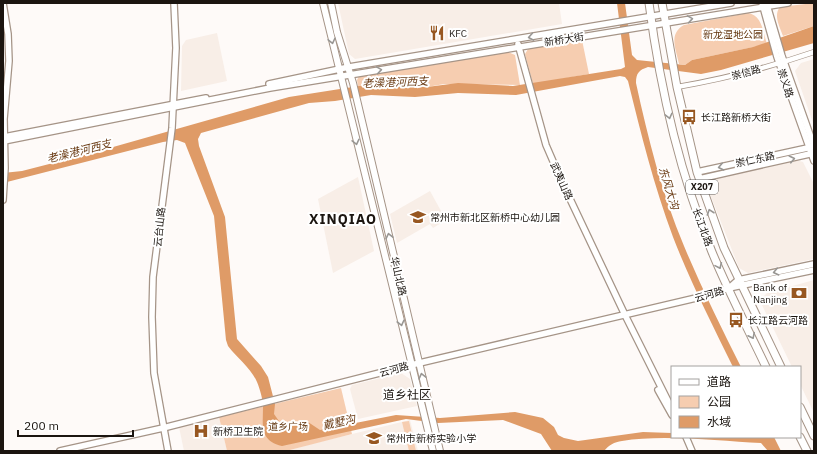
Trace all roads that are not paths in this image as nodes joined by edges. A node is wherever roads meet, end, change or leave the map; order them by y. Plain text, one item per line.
1 (3, 3) edge
2 (174, 3) edge
3 (324, 3) edge
4 (331, 3) edge
5 (649, 3) edge
6 (662, 3) edge
7 (731, 3) edge
8 (788, 3) edge
9 (765, 5) edge
10 (664, 14) junction
11 (651, 16) junction
12 (665, 23) junction
13 (652, 25) junction
14 (517, 40) junction
15 (518, 46) junction
16 (814, 52) edge
17 (781, 59) junction
18 (349, 67) junction
19 (339, 70) junction
20 (351, 74) junction
21 (341, 76) junction
22 (677, 85) junction
23 (173, 106) junction
24 (4, 139) junction
25 (812, 149) edge
26 (814, 161) edge
27 (698, 175) junction
28 (3, 200) edge
29 (814, 264) edge
30 (814, 270) edge
31 (740, 283) junction
32 (729, 288) junction
33 (625, 315) junction
34 (419, 363) junction
35 (411, 365) junction
36 (766, 366) edge
37 (781, 366) edge
38 (671, 406) edge
39 (801, 409) edge
40 (671, 413) edge
41 (163, 428) junction
42 (814, 436) edge
43 (800, 438) edge
44 (685, 439) edge
45 (60, 451) edge
46 (168, 451) edge
47 (433, 451) edge
48 (440, 451) edge
49 (689, 451) edge
50 (692, 451) edge
51 (807, 451) edge

1 - 24 street
2 - 23 street, 云台山路
3 -> 19 main road
4 - 18 main road
5 - 11 main road
6 - 10 main road
7 - 10 street, 新桥大街
8 - 9 street, 新桥大街
12 -> 9 street, 新桥大街
9 - 17 street, 崇义路
10 - 11 street, 新桥大街
10 - 12 main road
11 - 13 main road
11 -> 14 street, 新桥大街
12 - 13 street, 新桥大街
12 - 22 main road, 长江北路
13 - 15 street, 新桥大街
13 -> 32 main road, 长江北路 / X207
14 - 15 street, 武夷山路
14 - 18 street, 新桥大街
20 -> 15 street, 新桥大街
15 - 33 street, 武夷山路
16 - 17 street, 崇信路
17 - 22 street, 崇信路
17 - 25 street, 崇义路
18 - 19 street, 新桥大街
18 - 20 main road
19 - 21 main road
19 - 23 street, 新桥大街
20 - 21 street, 新桥大街
34 -> 20 main road, 华山北路
21 - 23 street, 新桥大街
21 -> 35 main road, 华山北路
22 - 27 main road, 长江北路 / X207
23 - 24 street
23 - 41 street, 云台山路
24 - 28 street
25 - 26 street, 崇义路
25 - 27 street, 崇仁东路
31 -> 27 main road, 长江北路 / X207
29 -> 31 street, 云河路
30 - 31 street, 云河路
31 - 32 street, 云河路
31 - 37 main road, 长江北路 / X207
32 - 33 street, 云河路
32 -> 36 main road, 长江北路 / X207
33 - 34 street, 云河路
33 - 38 street, 武夷山路
33 - 40 street, 武夷山路
34 - 35 street, 云河路
48 -> 34 main road, 华山北路
35 - 41 street, 云河路
35 - 47 main road, 华山北路
39 - 42 main road
41 - 45 street, 云河路
41 - 46 street, 云台山路
43 - 51 main road
44 - 49 street
44 - 50 street

